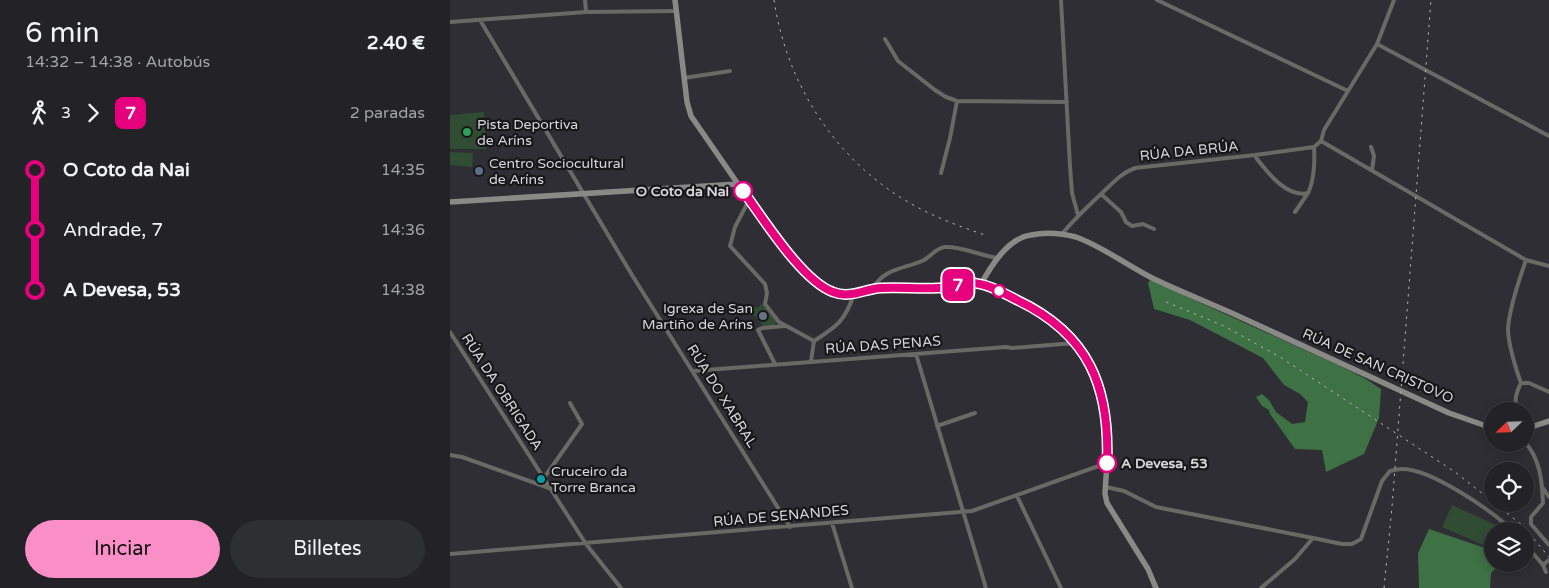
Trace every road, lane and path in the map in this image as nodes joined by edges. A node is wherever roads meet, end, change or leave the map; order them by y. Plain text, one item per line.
1 (585, 0) edge
2 (674, 0) edge
3 (1061, 0) edge
4 (1157, 0) edge
5 (1394, 0) edge
6 (676, 11) junction
7 (586, 12) junction
8 (480, 20) junction
9 (450, 22) edge
10 (885, 39) dead end
11 (1377, 44) junction
12 (730, 71) dead end
13 (684, 78) junction
14 (1348, 90) junction
15 (957, 101) junction
16 (1067, 102) junction
17 (1549, 136) edge
18 (1321, 141) junction
19 (1371, 146) dead end
20 (1314, 147) junction
21 (1255, 155) junction
22 (1372, 170) junction
23 (941, 173) dead end
24 (738, 184) junction
25 (1308, 193) junction
26 (583, 194) junction
27 (1101, 194) junction
28 (749, 200) junction
29 (450, 202) edge
30 (1295, 212) dead end
31 (1078, 215) junction
32 (1154, 229) dead end
33 (1062, 234) junction
34 (998, 258) junction
35 (1526, 260) junction
36 (1549, 266) edge
37 (981, 284) junction
38 (872, 289) junction
39 (854, 294) junction
40 (786, 326) junction
41 (450, 332) edge
42 (814, 341) junction
43 (1075, 343) junction
44 (916, 354) junction
45 (811, 362) junction
46 (775, 364) junction
47 (693, 371) junction
48 (1521, 383) junction
49 (1549, 392) edge
50 (1515, 402) edge
51 (570, 404) dead end
52 (974, 413) dead end
53 (1549, 421) edge
54 (1484, 425) edge
55 (938, 426) junction
56 (1534, 426) edge
57 (1532, 452) edge
58 (450, 455) edge
59 (1107, 463) junction
60 (544, 478) junction
61 (1106, 487) junction
62 (549, 488) junction
63 (1543, 488) junction
64 (1017, 496) junction
65 (1549, 497) edge
66 (963, 512) junction
67 (1502, 522) edge
68 (832, 523) junction
69 (790, 527) junction
70 (1312, 538) junction
71 (586, 544) junction
72 (1549, 545) edge
73 (450, 554) edge
74 (1534, 555) edge
75 (1549, 560) edge
76 (1542, 565) junction
77 (1546, 572) dead end
78 (621, 588) edge
79 (852, 588) edge
80 (986, 588) edge
81 (1061, 588) edge
82 (1156, 588) edge
83 (1261, 588) edge

1 - 7 street
2 - 6 street
3 - 16 street
4 - 14 street
5 - 11 street
6 - 7 street
6 - 13 street
7 - 8 street
8 - 9 street
8 - 26 street, RÚA DO XABRAL
10 - 15 street
11 - 14 street
11 - 17 street
12 - 13 street
13 - 24 street
14 - 18 street
15 - 16 street
15 - 23 street
16 - 31 street
18 - 20 street
18 - 22 street
19 - 22 street
20 - 21 street, RÚA DA BRÚA
20 - 25 street
21 - 25 street
21 - 27 street, RÚA DA BRÚA
22 - 35 street
24 - 26 street
24 - 28 street
25 - 30 street
26 - 29 street
26 - 47 street, RÚA DO XABRAL
27 - 31 street, RÚA DA BRÚA
27 - 32 street
28 - 39 street
28 - 40 street
31 - 33 street, RÚA DA BRÚA
33 - 34 street
33 - 54 street, RÚA DE SAN CRISTOVO
34 - 37 street
34 - 38 street
35 - 36 street
35 - 48 street
37 - 38 street
37 - 43 street
38 - 39 street
39 - 42 street
40 - 42 street
40 - 46 street
41 - 60 street, RÚA DA OBRIGADA
42 - 45 street
43 - 44 street, RÚA DAS PENAS
43 - 59 street
44 - 45 street, RÚA DAS PENAS
44 - 55 street
45 - 46 street, RÚA DAS PENAS
46 - 47 street, RÚA DAS PENAS
47 - 69 street, RÚA DO XABRAL
48 - 49 street
48 - 50 street
51 - 60 street
52 - 55 street
53 - 56 street
55 - 66 street
57 - 63 street
58 - 62 street
59 - 61 street
59 - 64 street, RÚA DE SENANDES
60 - 62 street, RÚA DA OBRIGADA
61 - 70 street
61 - 82 street
62 - 71 street, RÚA DA OBRIGADA
63 - 65 street
63 - 72 street
64 - 66 street, RÚA DE SENANDES
64 - 81 street
66 - 68 street, RÚA DE SENANDES
66 - 80 street
67 - 70 street
68 - 69 street, RÚA DE SENANDES
68 - 79 street
69 - 71 street, RÚA DE SENANDES
70 - 83 street
71 - 73 street, RÚA DE SENANDES
71 - 78 street, RÚA DA OBRIGADA
74 - 76 street
75 - 76 street
76 - 77 street

